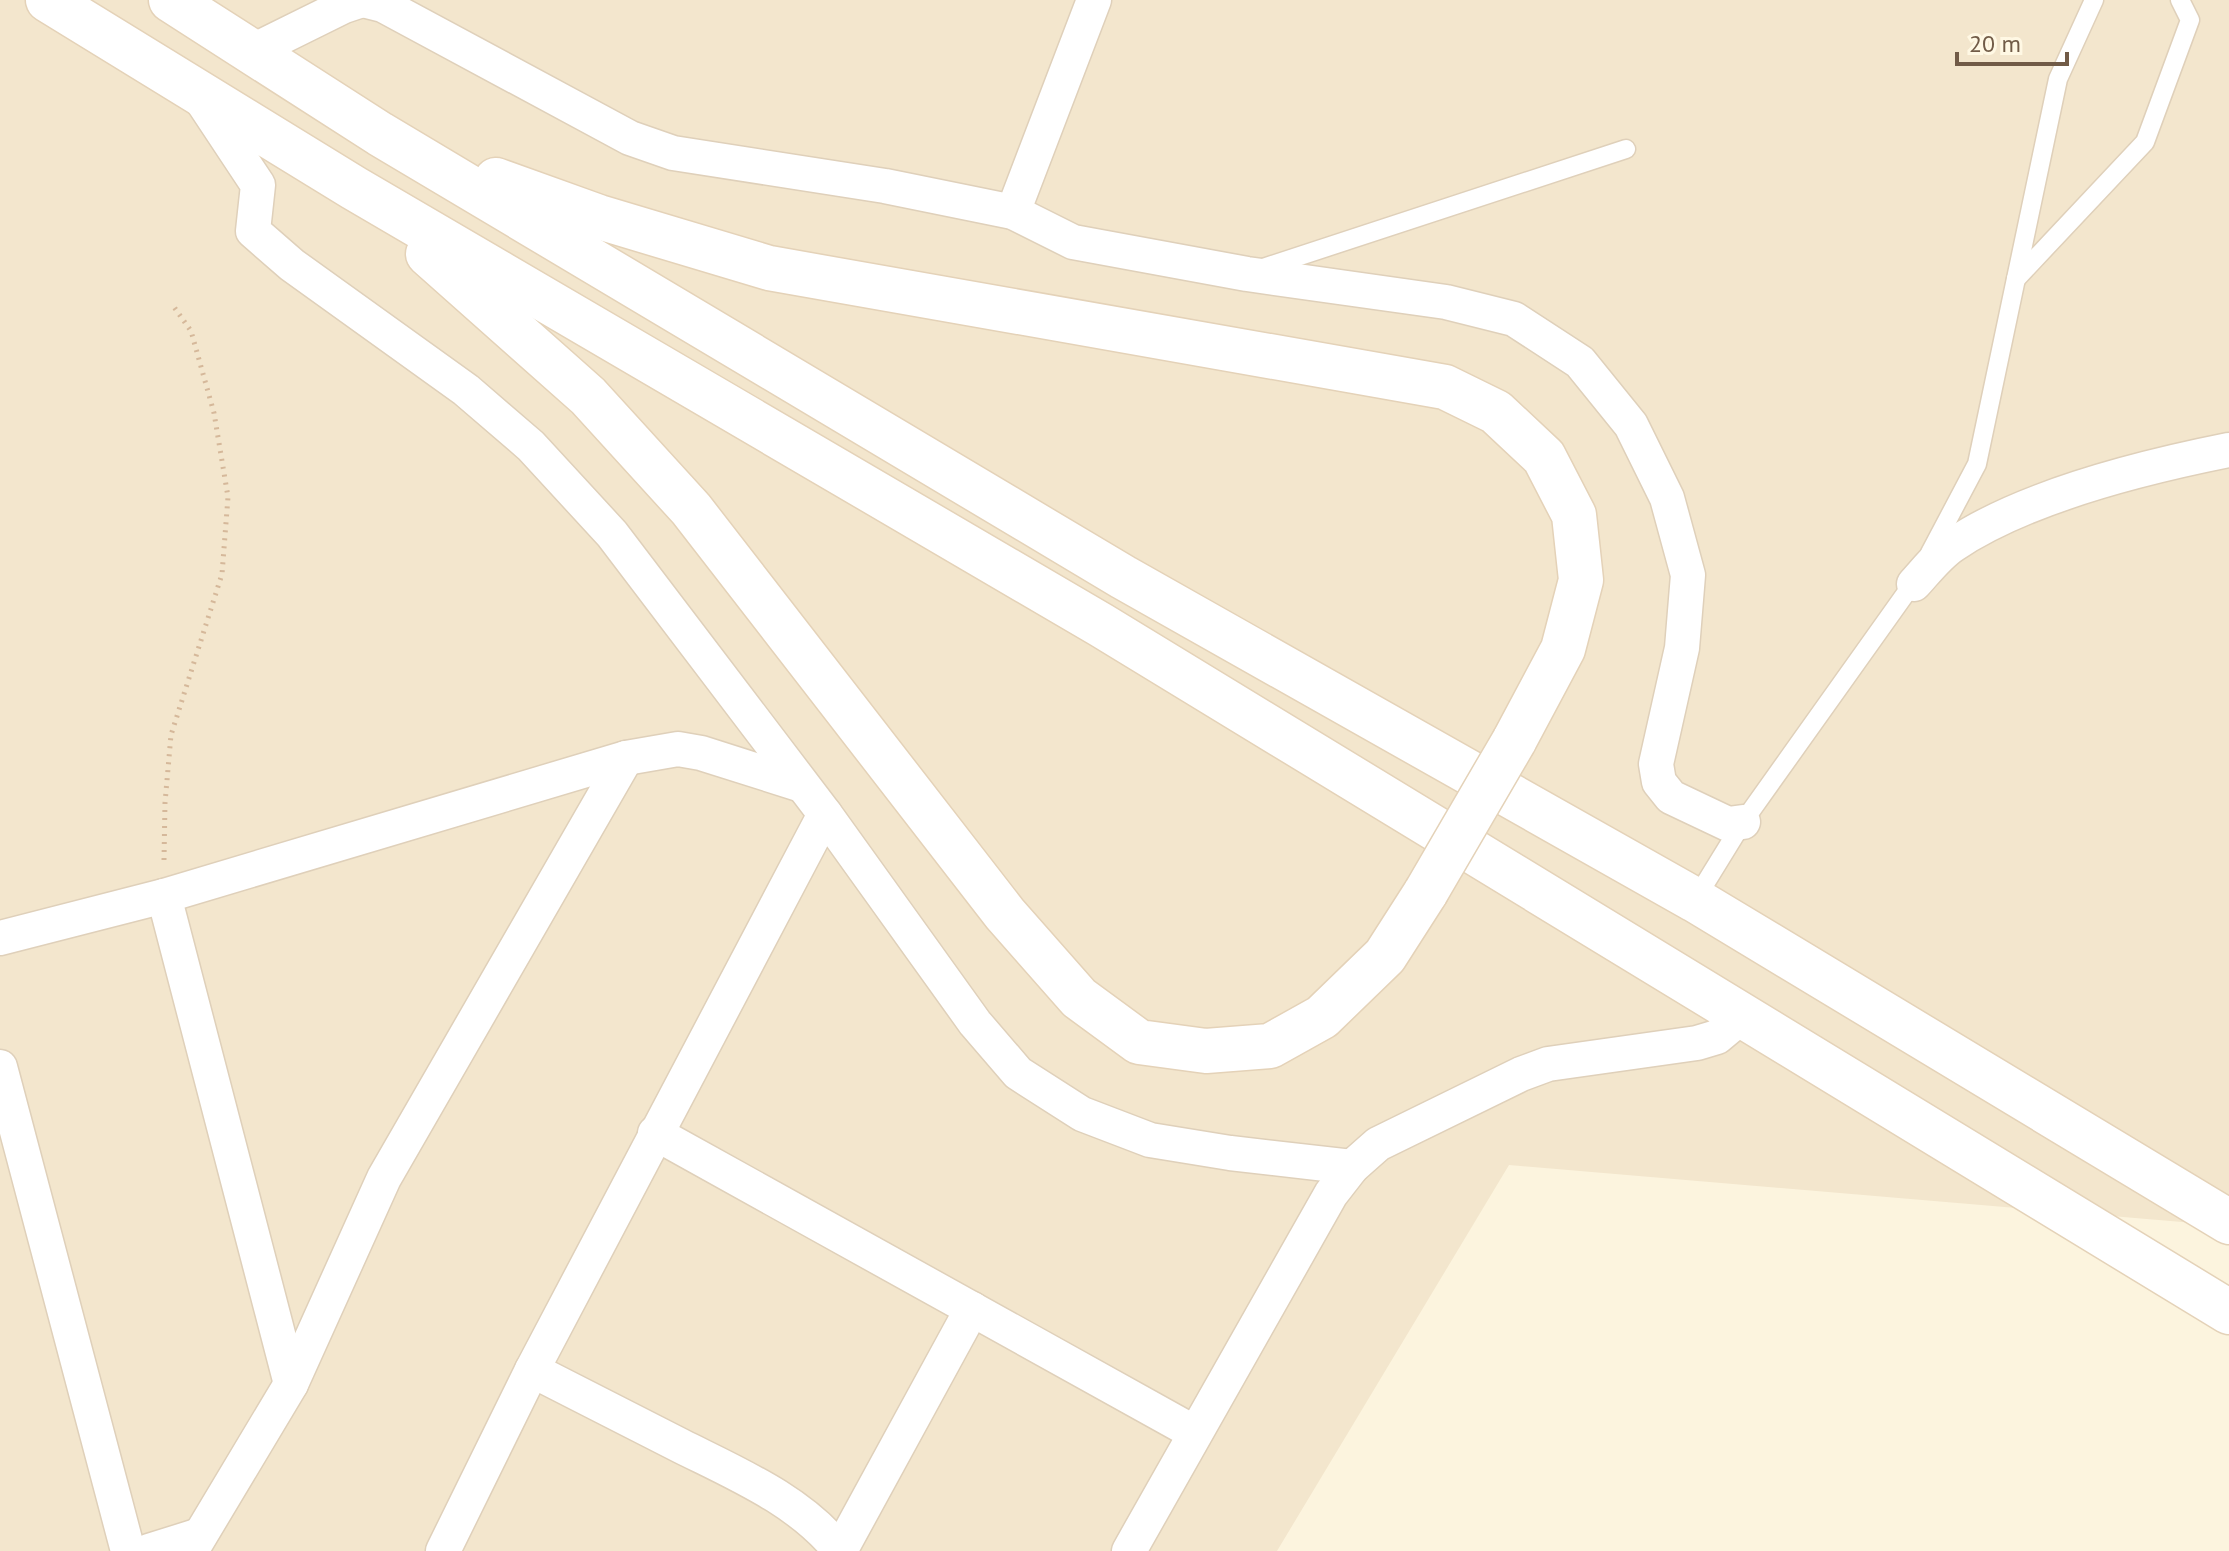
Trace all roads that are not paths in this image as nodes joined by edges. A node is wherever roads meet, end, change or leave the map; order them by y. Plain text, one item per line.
1 (48, 0) edge
2 (171, 0) edge
3 (363, 0) edge
4 (1094, 0) edge
5 (2094, 0) edge
6 (2180, 0) edge
7 (253, 51) junction
8 (194, 89) junction
9 (380, 134) junction
10 (1626, 149) dead end
11 (354, 188) junction
12 (1013, 212) junction
13 (1247, 274) junction
14 (2015, 281) junction
15 (2229, 450) edge
16 (1914, 584) junction
17 (626, 758) junction
18 (802, 785) junction
19 (825, 814) junction
20 (1743, 822) junction
21 (164, 896) junction
22 (1695, 900) junction
23 (0, 938) edge
24 (1741, 1017) junction
25 (0, 1067) edge
26 (655, 1133) junction
27 (1352, 1167) junction
28 (2229, 1222) edge
29 (972, 1309) junction
30 (2229, 1312) edge
31 (532, 1370) junction
32 (291, 1384) junction
33 (1195, 1433) junction
34 (195, 1543) edge
35 (128, 1551) edge
36 (149, 1551) edge
37 (443, 1551) edge
38 (840, 1551) edge
39 (1129, 1551) edge

1 - 8 main road
2 - 7 main road
3 - 7 street
3 - 12 street
4 - 12 street
5 - 14 lane
6 - 14 lane
7 - 9 main road
8 - 11 main road
8 - 18 street
9 - 11 main road, bridge
9 - 22 main road
10 - 13 lane
11 - 24 main road
12 - 13 street
13 - 20 street
14 - 16 lane
15 - 16 street
16 - 20 lane
17 - 18 street
17 - 21 street
17 - 32 street
18 - 19 street
19 - 26 street
19 - 27 street
20 - 22 lane
21 - 23 street
21 - 32 street
22 - 28 main road
24 - 27 street
24 - 30 main road
25 - 35 street
26 - 29 street
26 - 31 street
27 - 33 street
29 - 33 street
29 - 38 street
31 - 37 street
31 - 38 street
32 - 34 street
33 - 39 street
34 - 36 street

